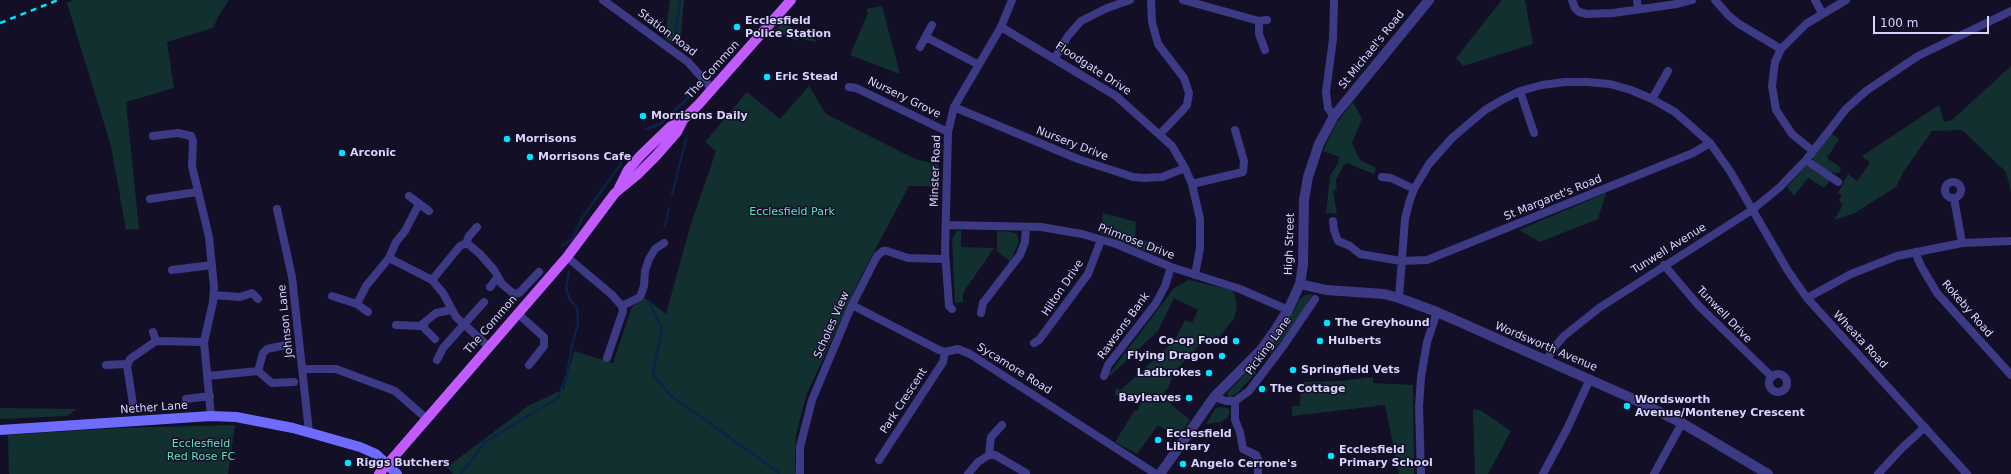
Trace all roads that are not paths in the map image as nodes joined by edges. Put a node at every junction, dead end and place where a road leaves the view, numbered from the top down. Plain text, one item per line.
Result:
1 (603, 0) edge
2 (1012, 0) edge
3 (1130, 0) edge
4 (1151, 0) edge
5 (1183, 0) edge
6 (1334, 0) edge
7 (1429, 0) edge
8 (1572, 0) edge
9 (1637, 0) edge
10 (1692, 0) edge
11 (1715, 0) edge
12 (1815, 0) edge
13 (1846, 0) edge
14 (790, 1) edge
15 (1638, 9) junction
16 (2011, 11) edge
17 (1822, 13) junction
18 (932, 26) dead end
19 (1001, 27) junction
20 (926, 37) junction
21 (920, 47) dead end
22 (1780, 49) junction
23 (1265, 50) dead end
24 (1055, 58) junction
25 (979, 65) junction
26 (1668, 71) dead end
27 (849, 87) dead end
28 (713, 90) junction
29 (1520, 91) junction
30 (1652, 99) junction
31 (954, 107) junction
32 (1334, 116) junction
33 (1235, 130) dead end
34 (948, 132) junction
35 (1534, 132) dead end
36 (1160, 134) junction
37 (153, 136) dead end
38 (1710, 143) junction
39 (1812, 151) junction
40 (1806, 160) junction
41 (1185, 168) junction
42 (1382, 177) dead end
43 (1838, 182) dead end
44 (1192, 184) junction
45 (1414, 189) junction
46 (197, 192) junction
47 (409, 196) dead end
48 (1954, 198) dead end
49 (150, 199) dead end
50 (419, 204) junction
51 (277, 210) dead end
52 (1752, 210) junction
53 (429, 211) dead end
54 (1333, 221) dead end
55 (946, 225) junction
56 (477, 227) dead end
57 (1026, 227) junction
58 (1101, 240) junction
59 (2011, 241) edge
60 (1962, 243) junction
61 (466, 244) junction
62 (664, 244) dead end
63 (1915, 252) junction
64 (567, 257) junction
65 (389, 258) junction
66 (945, 259) junction
67 (1401, 261) junction
68 (212, 265) junction
69 (1664, 265) junction
70 (1171, 267) junction
71 (172, 270) dead end
72 (539, 272) dead end
73 (1195, 275) junction
74 (497, 278) junction
75 (432, 280) junction
76 (1300, 284) junction
77 (490, 287) dead end
78 (214, 295) junction
79 (332, 296) dead end
80 (1399, 298) junction
81 (1807, 298) junction
82 (258, 299) dead end
83 (1315, 299) dead end
84 (484, 302) dead end
85 (357, 304) junction
86 (852, 304) junction
87 (622, 306) junction
88 (952, 309) dead end
89 (451, 310) junction
90 (1288, 310) junction
91 (368, 312) dead end
92 (1437, 312) junction
93 (981, 313) dead end
94 (517, 314) junction
95 (424, 324) junction
96 (464, 324) junction
97 (396, 325) dead end
98 (153, 332) dead end
99 (435, 339) dead end
100 (156, 341) junction
101 (204, 342) junction
102 (1034, 343) dead end
103 (286, 345) dead end
104 (488, 346) junction
105 (945, 352) junction
106 (607, 358) dead end
107 (437, 360) dead end
108 (1547, 360) junction
109 (127, 364) junction
110 (106, 365) dead end
111 (529, 365) dead end
112 (302, 369) junction
113 (258, 371) junction
114 (2011, 375) edge
115 (208, 376) junction
116 (1104, 376) dead end
117 (1772, 377) dead end
118 (1590, 379) junction
119 (294, 382) dead end
120 (210, 396) junction
121 (1214, 397) junction
122 (186, 399) dead end
123 (1235, 401) junction
124 (133, 404) dead end
125 (212, 416) junction
126 (427, 419) junction
127 (1682, 423) junction
128 (1002, 425) dead end
129 (1925, 427) junction
130 (0, 430) edge
131 (308, 432) junction
132 (989, 455) junction
133 (878, 460) dead end
134 (388, 464) junction
135 (1026, 473) edge
136 (379, 474) edge
137 (397, 474) edge
138 (800, 474) edge
139 (968, 474) edge
140 (1156, 474) edge
141 (1160, 474) edge
142 (1258, 474) edge
143 (1421, 474) edge
144 (1543, 474) edge
145 (1654, 474) edge
146 (1768, 474) edge
147 (1878, 474) edge
148 (1967, 474) edge

1 - 28 street, Station Road
2 - 19 street, Minster Road
3 - 24 street
4 - 36 street
5 - 23 street
6 - 32 street
7 - 32 street, St Michael's Road
8 - 15 street
9 - 15 street
10 - 15 street
11 - 22 street
12 - 17 street
13 - 17 street
14 - 28 main road, The Common
16 - 39 street, Tunwell Avenue
17 - 22 street
18 - 20 street
19 - 24 street, Floodgate Drive
19 - 25 street, Minster Road
20 - 21 street
20 - 25 street
22 - 39 street
24 - 36 street, Floodgate Drive
25 - 31 street, Minster Road
26 - 30 street
27 - 34 street, Nursery Grove
28 - 64 main road, The Common
29 - 30 street, Wheata Road
29 - 35 street
29 - 45 street, Wheata Road
30 - 38 street, Wheata Road
31 - 34 street, Minster Road
31 - 41 street, Nursery Drive
32 - 76 street, High Street
33 - 44 street
34 - 55 street, Minster Road
36 - 41 street, Floodgate Drive
37 - 46 street
38 - 52 street, Wheata Road
38 - 67 street, St Margaret's Road
39 - 40 street, Tunwell Avenue
40 - 43 street
40 - 52 street, Tunwell Avenue
41 - 44 street, Floodgate Drive
42 - 45 street
44 - 73 street, Floodgate Drive
45 - 67 street, Wheata Road
46 - 49 street
46 - 68 street
47 - 50 street
48 - 60 street
50 - 53 street
50 - 65 street
51 - 112 street, Johnson Lane
52 - 69 street, Tunwell Avenue
52 - 81 street, Wheata Road
54 - 67 street, St Margaret's Road
55 - 57 street, Primrose Drive
55 - 66 street, Minster Road
56 - 61 street
57 - 58 street, Primrose Drive
57 - 93 street
58 - 70 street, Primrose Drive
58 - 102 street, Hilton Drive
59 - 60 street
60 - 63 street
61 - 74 street
61 - 75 street
62 - 87 street
63 - 81 street
63 - 114 street, Rokeby Road
64 - 87 street
64 - 94 main road, The Common
65 - 75 street
65 - 85 street
66 - 86 street, Scholes View
66 - 88 street, Minster Road
67 - 80 street, Wheata Road
68 - 71 street
68 - 78 street
69 - 108 street, Tunwell Avenue
69 - 117 street, Tunwell Drive
70 - 73 street, Primrose Drive
70 - 116 street, Rawsons Bank
72 - 74 street
73 - 90 street, Primrose Drive
74 - 77 street
75 - 89 street
76 - 80 street, Wordsworth Avenue
76 - 90 street, High Street
78 - 82 street
78 - 101 street
79 - 85 street
80 - 92 street, Wordsworth Avenue
81 - 129 street, Wheata Road
83 - 123 street, Picking Lane
84 - 96 street
85 - 91 street
86 - 105 street, Sycamore Road
86 - 138 street, Scholes View
87 - 106 street
89 - 95 street
89 - 96 street
90 - 121 street, High Street
92 - 108 street, Wordsworth Avenue
92 - 143 street
94 - 104 main road, The Common
94 - 111 street
95 - 97 street
95 - 99 street
96 - 104 street
96 - 107 street
98 - 100 street
100 - 101 street
100 - 109 street
101 - 115 street
103 - 113 street
104 - 126 main road, The Common
105 - 133 street, Park Crescent
105 - 140 street, Sycamore Road
108 - 118 street, Wordsworth Avenue
109 - 110 street
109 - 124 street
112 - 126 street
112 - 131 street, Johnson Lane
113 - 115 street
113 - 119 street
115 - 120 street
118 - 127 street, Wordsworth Avenue
118 - 144 street
120 - 122 street
120 - 125 street
121 - 123 street
121 - 141 street, High Street
123 - 142 street
125 - 130 main road, Nether Lane
125 - 131 main road, Nether Lane
126 - 134 main road, The Common
127 - 145 street
127 - 146 street, Wordsworth Avenue
128 - 132 street
129 - 147 street
129 - 148 street, Wheata Road
131 - 134 main road, Nether Lane
132 - 135 street
132 - 139 street
134 - 136 main road, The Common
134 - 137 main road, Nether Lane

